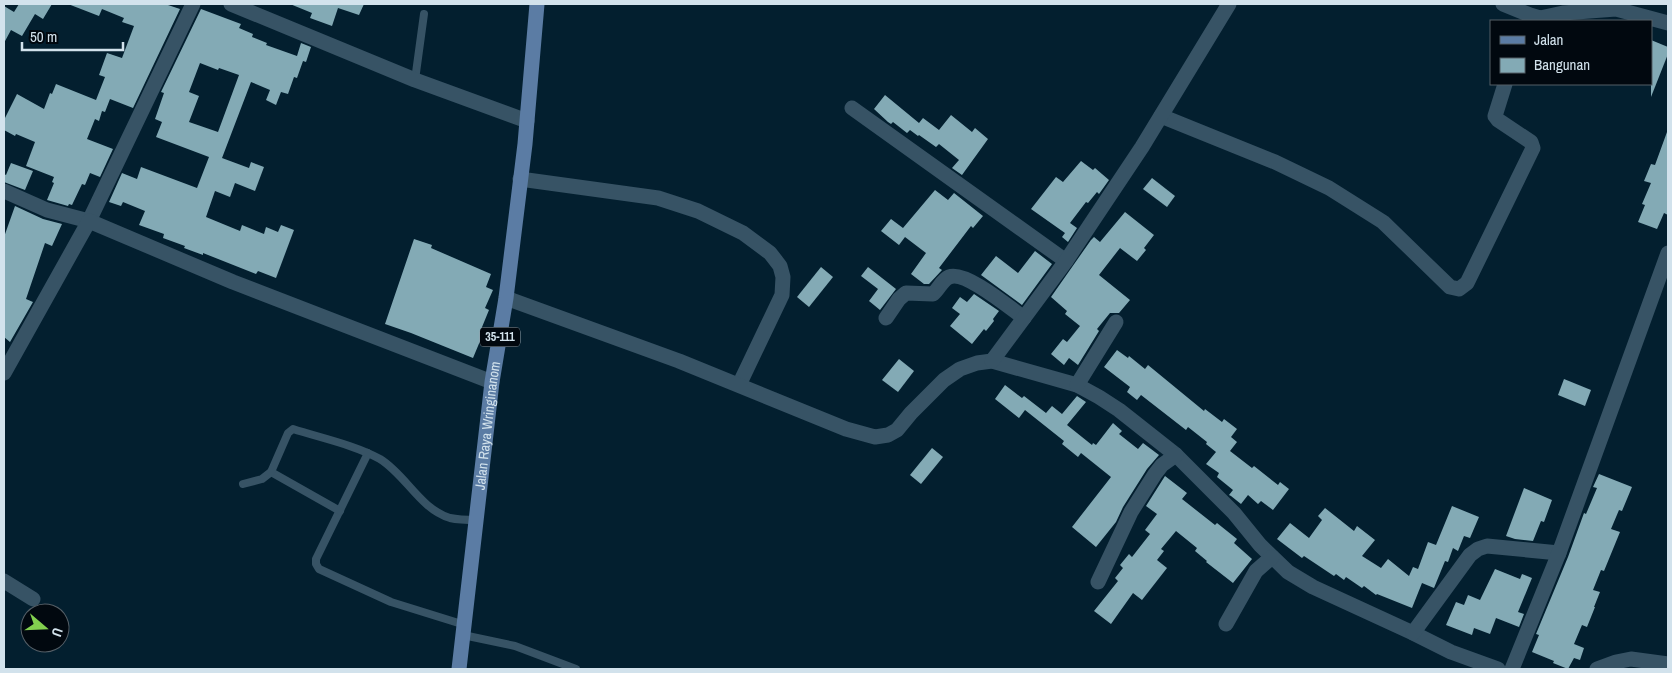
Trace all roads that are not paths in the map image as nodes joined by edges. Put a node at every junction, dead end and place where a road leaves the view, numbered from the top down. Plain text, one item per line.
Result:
1 (193, 4) edge
2 (231, 4) edge
3 (537, 4) edge
4 (1229, 4) edge
5 (1503, 4) edge
6 (424, 14) dead end
7 (1529, 18) edge
8 (1668, 23) edge
9 (415, 80) junction
10 (1505, 85) edge
11 (852, 108) dead end
12 (1161, 116) junction
13 (527, 121) junction
14 (520, 179) junction
15 (4, 191) edge
16 (89, 221) junction
17 (1668, 253) edge
18 (1066, 261) junction
19 (506, 298) junction
20 (886, 318) dead end
21 (1024, 318) junction
22 (1116, 322) dead end
23 (992, 361) junction
24 (4, 373) edge
25 (492, 382) junction
26 (739, 385) junction
27 (1077, 385) junction
28 (368, 453) junction
29 (1176, 455) junction
30 (271, 472) junction
31 (243, 484) dead end
32 (340, 511) junction
33 (477, 520) junction
34 (1559, 553) junction
35 (1272, 556) junction
36 (4, 581) edge
37 (1098, 582) dead end
38 (33, 599) dead end
39 (1226, 624) dead end
40 (464, 630) junction
41 (1413, 633) junction
42 (1668, 664) edge
43 (459, 669) edge
44 (576, 669) edge
45 (1498, 669) edge
46 (1512, 669) edge
47 (1596, 669) edge

1 - 16 street
2 - 9 street
3 - 13 main road, Jalan Raya Wringinanom / 35-111
4 - 12 street
5 - 7 street
6 - 9 lane
7 - 8 street
9 - 13 street
10 - 12 street
11 - 18 street
12 - 18 street
13 - 14 main road, Jalan Raya Wringinanom / 35-111
14 - 19 main road, Jalan Raya Wringinanom / 35-111
14 - 26 street
15 - 16 street
16 - 24 street
16 - 25 street
17 - 34 street
18 - 21 street
19 - 25 main road, Jalan Raya Wringinanom / 35-111
19 - 26 street
20 - 21 street
21 - 23 street
22 - 27 street
23 - 26 street
23 - 27 street
25 - 33 main road, Jalan Raya Wringinanom / 35-111
27 - 29 street
28 - 30 lane
28 - 32 lane
28 - 33 lane
29 - 35 street
29 - 37 street
30 - 31 lane
30 - 32 lane
32 - 40 lane
33 - 40 main road, Jalan Raya Wringinanom / 35-111
34 - 41 street
34 - 46 street
35 - 39 street
35 - 41 street
36 - 38 street
40 - 43 main road, Jalan Raya Wringinanom / 35-111
40 - 44 lane
41 - 45 street
42 - 47 street

